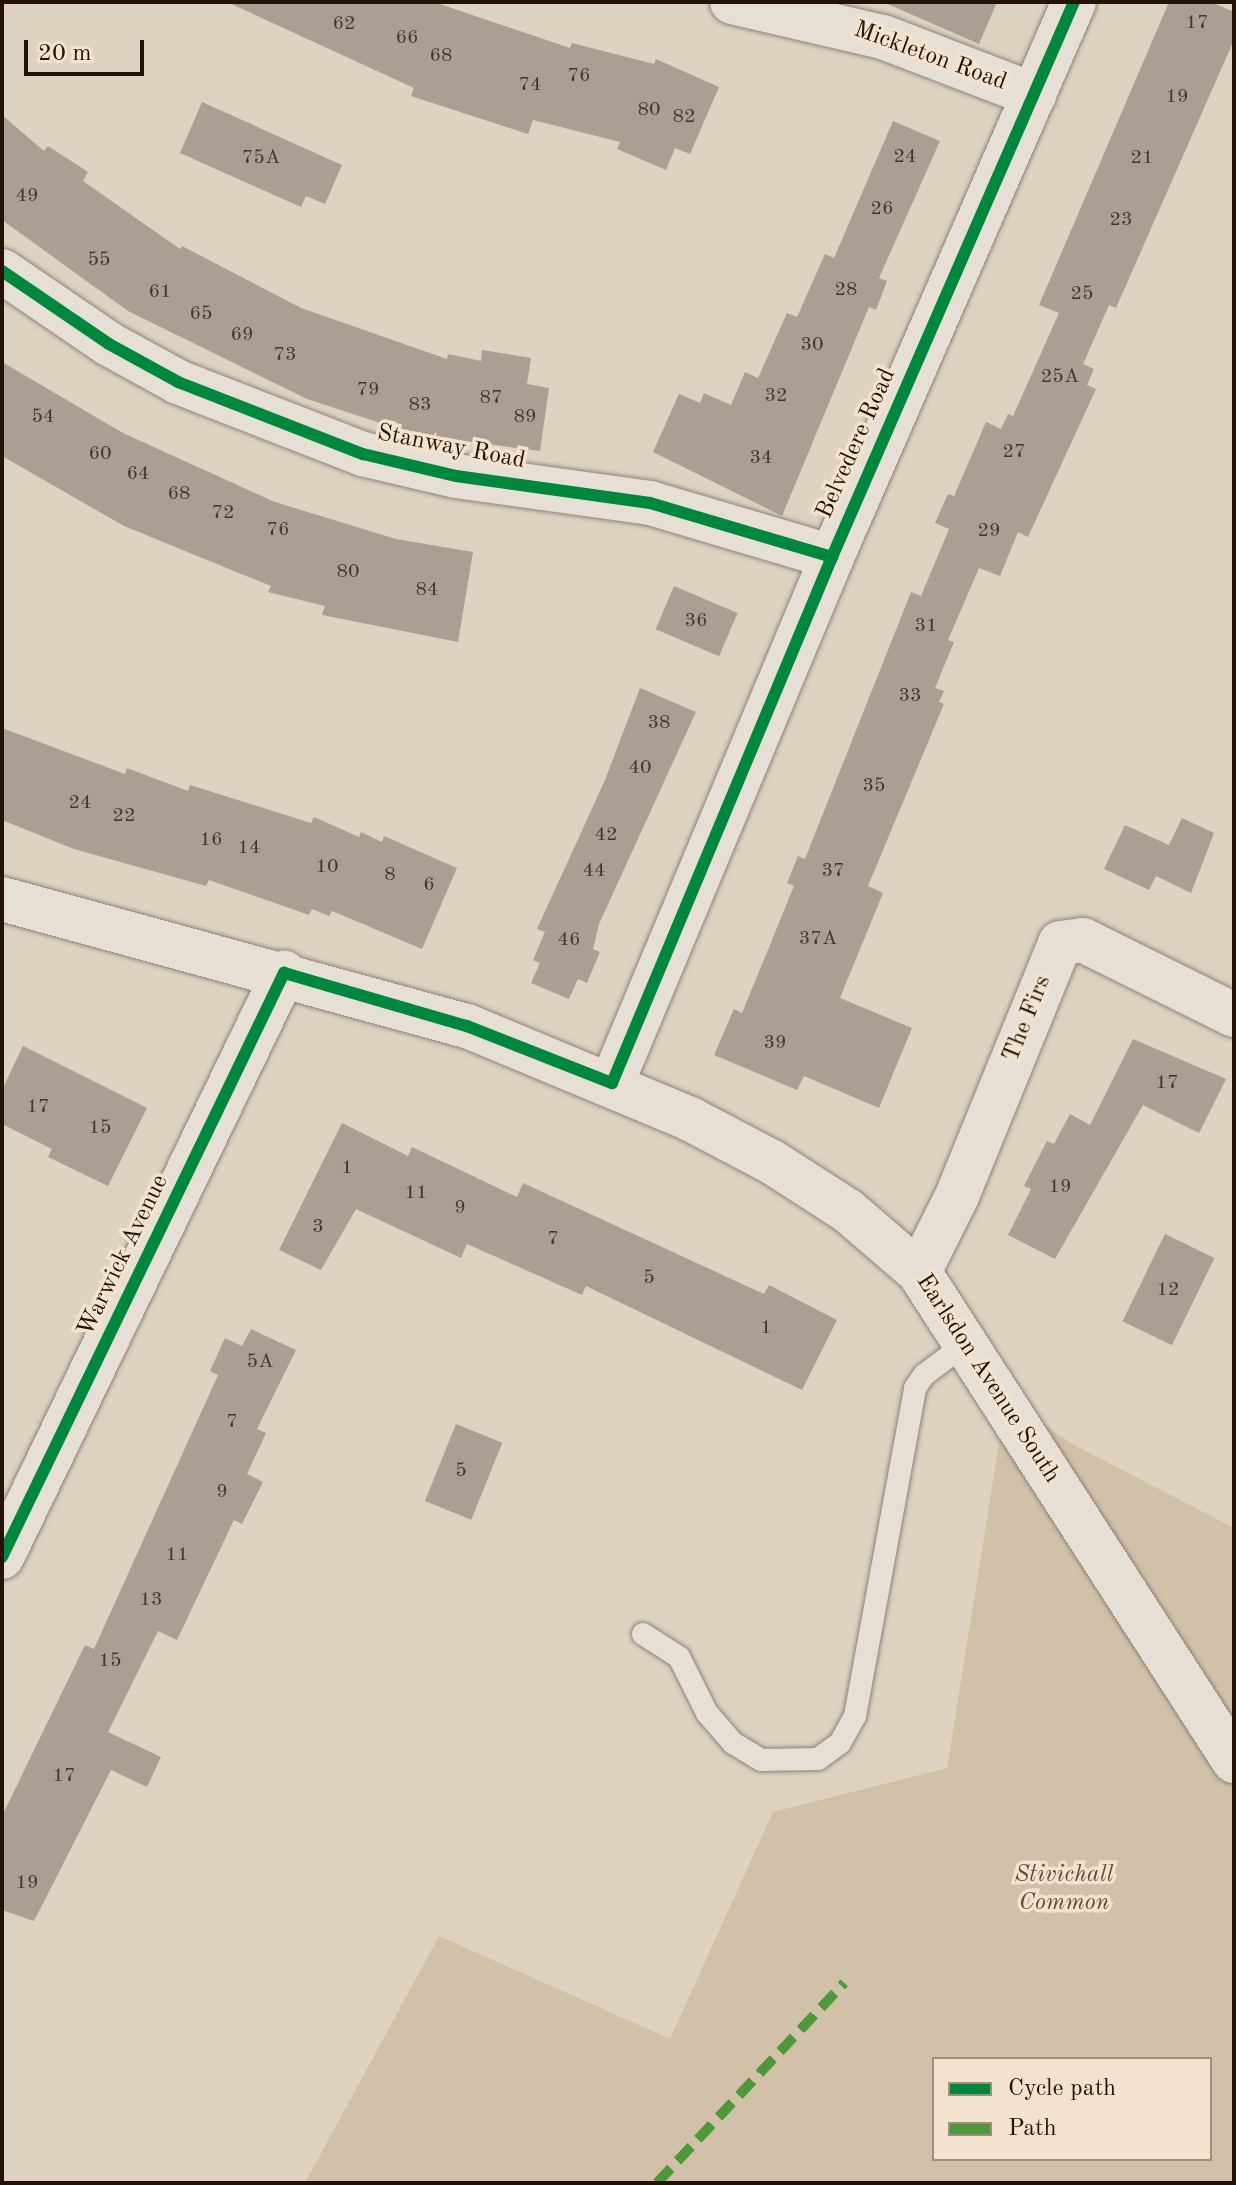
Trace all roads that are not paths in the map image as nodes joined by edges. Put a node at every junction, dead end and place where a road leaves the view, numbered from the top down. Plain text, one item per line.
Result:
1 (732, 2) edge
2 (1074, 2) edge
3 (1034, 95) junction
4 (2, 271) edge
5 (832, 557) junction
6 (2, 899) edge
7 (284, 973) junction
8 (1234, 1015) edge
9 (612, 1083) junction
10 (919, 1272) junction
11 (968, 1342) junction
12 (2, 1557) edge
13 (643, 1634) dead end
14 (1234, 1761) edge

1 - 3 street, Mickleton Road
2 - 3 street, Belvedere Road
3 - 5 street, Belvedere Road
4 - 5 street, Stanway Road
5 - 9 street, Belvedere Road
6 - 7 street, Earlsdon Avenue South
7 - 9 street, Earlsdon Avenue South
7 - 12 street, Warwick Avenue
8 - 10 street, The Firs
9 - 10 street, Earlsdon Avenue South
10 - 11 street, Earlsdon Avenue South
11 - 13 lane
11 - 14 street, Earlsdon Avenue South

